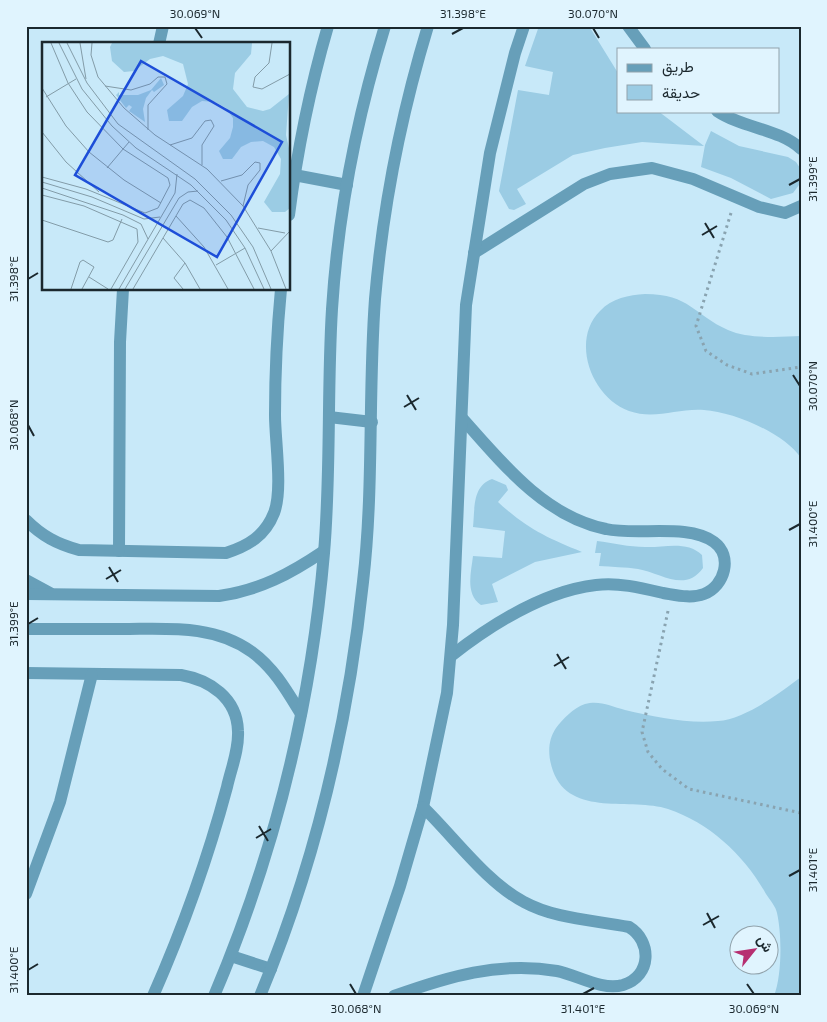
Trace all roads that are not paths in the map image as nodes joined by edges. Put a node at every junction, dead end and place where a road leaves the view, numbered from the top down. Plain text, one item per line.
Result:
1 (163, 26) edge
2 (328, 26) edge
3 (385, 26) edge
4 (428, 26) edge
5 (524, 26) edge
6 (628, 26) edge
7 (159, 42) edge
8 (644, 48) edge
9 (718, 112) edge
10 (801, 149) edge
11 (292, 174) edge
12 (347, 185) junction
13 (290, 201) edge
14 (801, 206) edge
15 (474, 253) junction
16 (123, 290) edge
17 (281, 290) edge
18 (329, 417) junction
19 (462, 418) junction
20 (372, 422) junction
21 (26, 520) edge
22 (119, 551) junction
23 (324, 551) junction
24 (26, 580) edge
25 (26, 594) edge
26 (52, 595) junction
27 (26, 629) edge
28 (451, 656) junction
29 (26, 673) edge
30 (92, 674) junction
31 (301, 714) junction
32 (424, 807) junction
33 (26, 894) edge
34 (231, 956) junction
35 (271, 969) junction
36 (153, 996) edge
37 (214, 996) edge
38 (260, 996) edge
39 (363, 996) edge
40 (394, 996) edge

1 - 7 street
2 - 11 street
3 - 12 street
4 - 20 street
5 - 15 street
6 - 8 street
9 - 10 street
11 - 12 street
11 - 13 street
12 - 18 street
14 - 15 street
15 - 19 street
16 - 22 street
17 - 22 street
18 - 20 street
18 - 23 street
19 - 28 street
19 - 28 street
20 - 35 street
21 - 22 street
23 - 26 street
23 - 31 street
24 - 26 street
25 - 26 street
27 - 31 street
28 - 32 street
29 - 30 street
30 - 33 street
30 - 36 street
31 - 34 street
32 - 39 street
32 - 40 street
34 - 35 street
34 - 37 street
35 - 38 street

